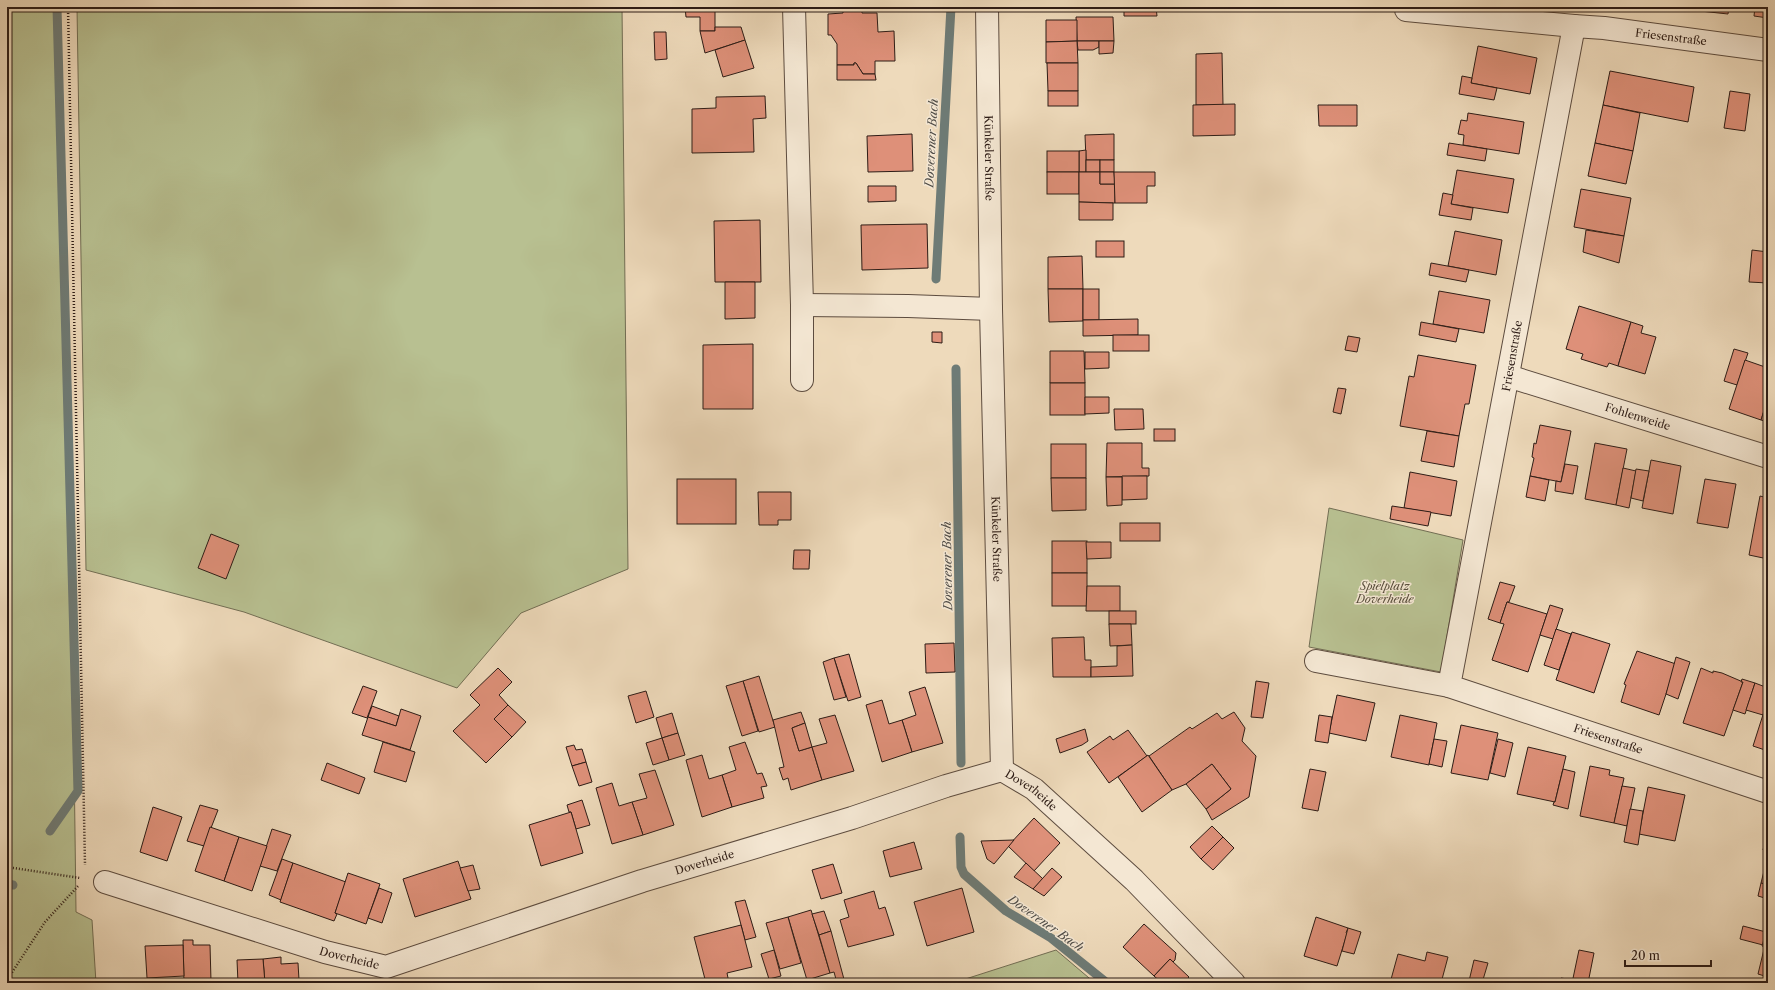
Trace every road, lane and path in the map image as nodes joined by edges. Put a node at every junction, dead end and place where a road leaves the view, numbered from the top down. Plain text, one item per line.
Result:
1 (68, 7) edge
2 (794, 7) edge
3 (987, 7) edge
4 (1406, 7) edge
5 (1574, 26) junction
6 (1768, 50) edge
7 (802, 306) junction
8 (991, 309) junction
9 (1508, 376) junction
10 (802, 380) dead end
11 (1768, 457) edge
12 (1316, 661) dead end
13 (1449, 686) junction
14 (1002, 770) junction
15 (1768, 792) edge
16 (7, 867) edge
17 (95, 880) junction
18 (386, 975) edge
19 (7, 980) edge
20 (1234, 983) edge

1 - 17 path
2 - 7 street
3 - 8 street, Künkeler Straße
4 - 5 street, Friesenstraße
5 - 6 street, Friesenstraße
5 - 9 street, Friesenstraße
7 - 8 street
7 - 10 street
8 - 14 street, Künkeler Straße
9 - 11 street, Fohlenweide
9 - 13 street, Friesenstraße
12 - 13 street, Friesenstraße
13 - 15 street, Friesenstraße
14 - 18 street, Doverheide
14 - 20 street, Doverheide
16 - 17 path
17 - 18 street, Doverheide
17 - 19 path

